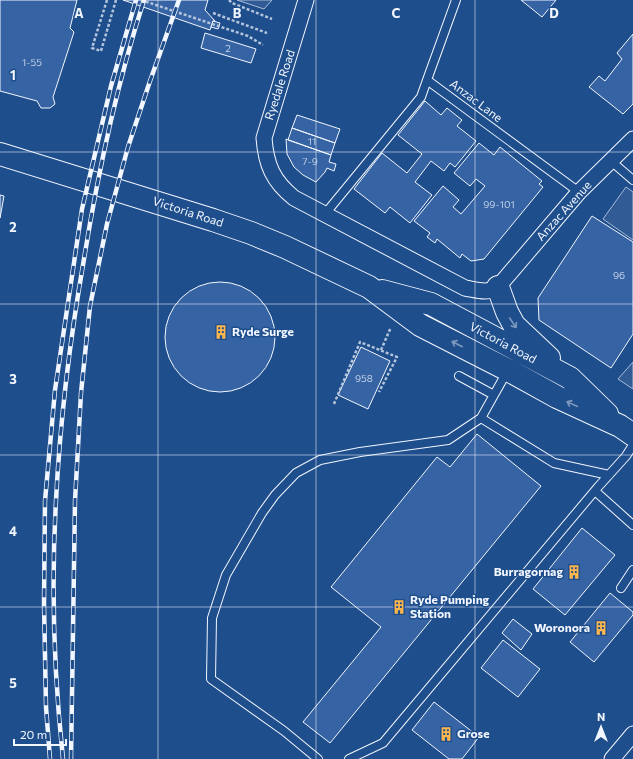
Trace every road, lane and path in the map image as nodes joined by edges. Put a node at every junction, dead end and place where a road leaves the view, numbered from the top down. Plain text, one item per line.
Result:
1 (107, 0) edge
2 (116, 0) edge
3 (141, 0) edge
4 (228, 0) edge
5 (306, 0) edge
6 (456, 0) edge
7 (213, 14) dead end
8 (272, 19) dead end
9 (267, 34) dead end
10 (263, 45) dead end
11 (427, 80) junction
12 (633, 139) edge
13 (0, 154) edge
14 (610, 161) junction
15 (633, 180) edge
16 (579, 192) junction
17 (325, 214) junction
18 (498, 287) junction
19 (389, 331) dead end
20 (381, 350) junction
21 (514, 361) junction
22 (459, 376) dead end
23 (570, 378) junction
24 (379, 392) dead end
25 (494, 396) junction
26 (334, 404) dead end
27 (481, 418) junction
28 (627, 430) edge
29 (633, 445) edge
30 (609, 475) junction
31 (595, 492) junction
32 (633, 525) edge
33 (633, 570) edge
34 (621, 588) dead end
35 (633, 734) edge
36 (318, 759) edge
37 (349, 759) edge
38 (612, 759) edge

1 - 2 path
3 - 10 path
4 - 8 path
5 - 17 street, Ryedale Road
6 - 11 lane
7 - 9 path
11 - 16 lane, Anzac Lane
11 - 17 lane
12 - 14 street, Anzac Avenue
13 - 21 highway, Victoria Road
14 - 15 lane
14 - 16 street, Anzac Avenue
16 - 18 street, Anzac Avenue
17 - 18 street
18 -> 23 highway
19 - 20 path
20 - 24 path
20 - 26 path
21 - 23 highway, Victoria Road
21 - 25 lane
28 -> 21 highway, Victoria Road
22 - 25 lane
23 - 28 highway, Victoria Road
25 - 27 lane
27 - 30 lane
27 - 36 lane
29 - 30 lane
30 - 31 lane
31 - 32 lane
31 - 37 lane
33 - 34 lane
35 - 38 street

